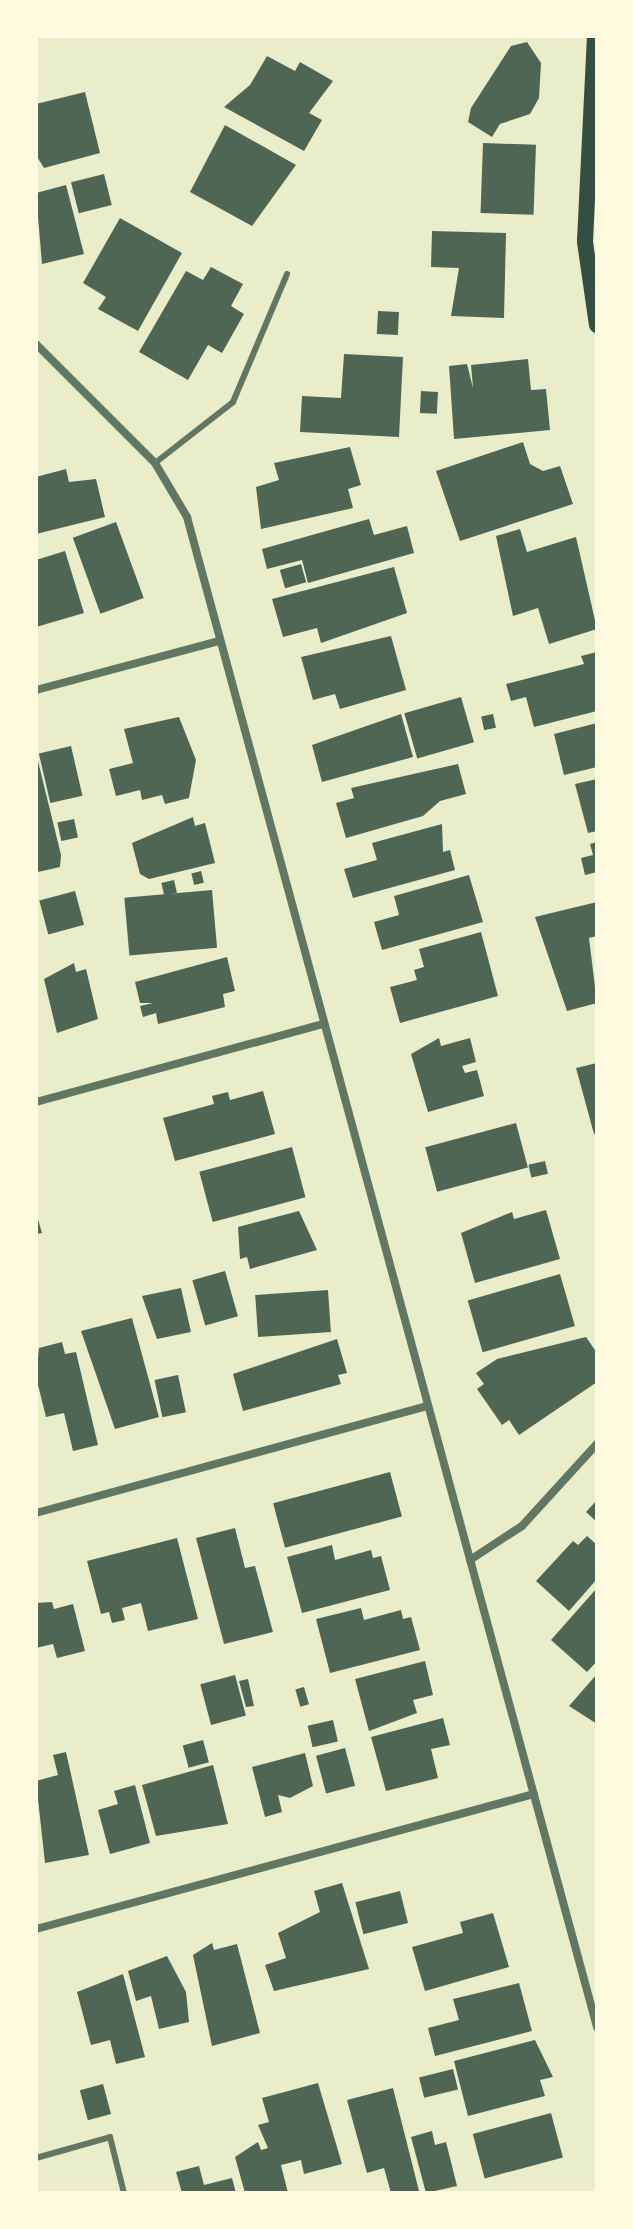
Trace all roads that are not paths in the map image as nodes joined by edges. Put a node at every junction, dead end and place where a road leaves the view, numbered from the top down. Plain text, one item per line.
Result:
1 (595, 36) edge
2 (287, 274) dead end
3 (597, 325) edge
4 (36, 344) edge
5 (155, 463) junction
6 (219, 641) junction
7 (36, 690) edge
8 (323, 1024) junction
9 (36, 1102) edge
10 (428, 1406) junction
11 (597, 1444) edge
12 (36, 1513) edge
13 (470, 1560) junction
14 (534, 1794) junction
15 (36, 1929) edge
16 (595, 2013) edge
17 (597, 2027) edge
18 (36, 2158) edge
19 (124, 2193) edge

1 - 3 main road
2 - 5 lane
4 - 5 street
5 - 6 street
6 - 7 street
6 - 8 street
8 - 9 street
8 - 10 street
10 - 12 street
10 - 13 street
11 - 13 street
13 - 14 street
14 - 15 street
14 - 16 street
16 - 17 street
18 - 19 lane

